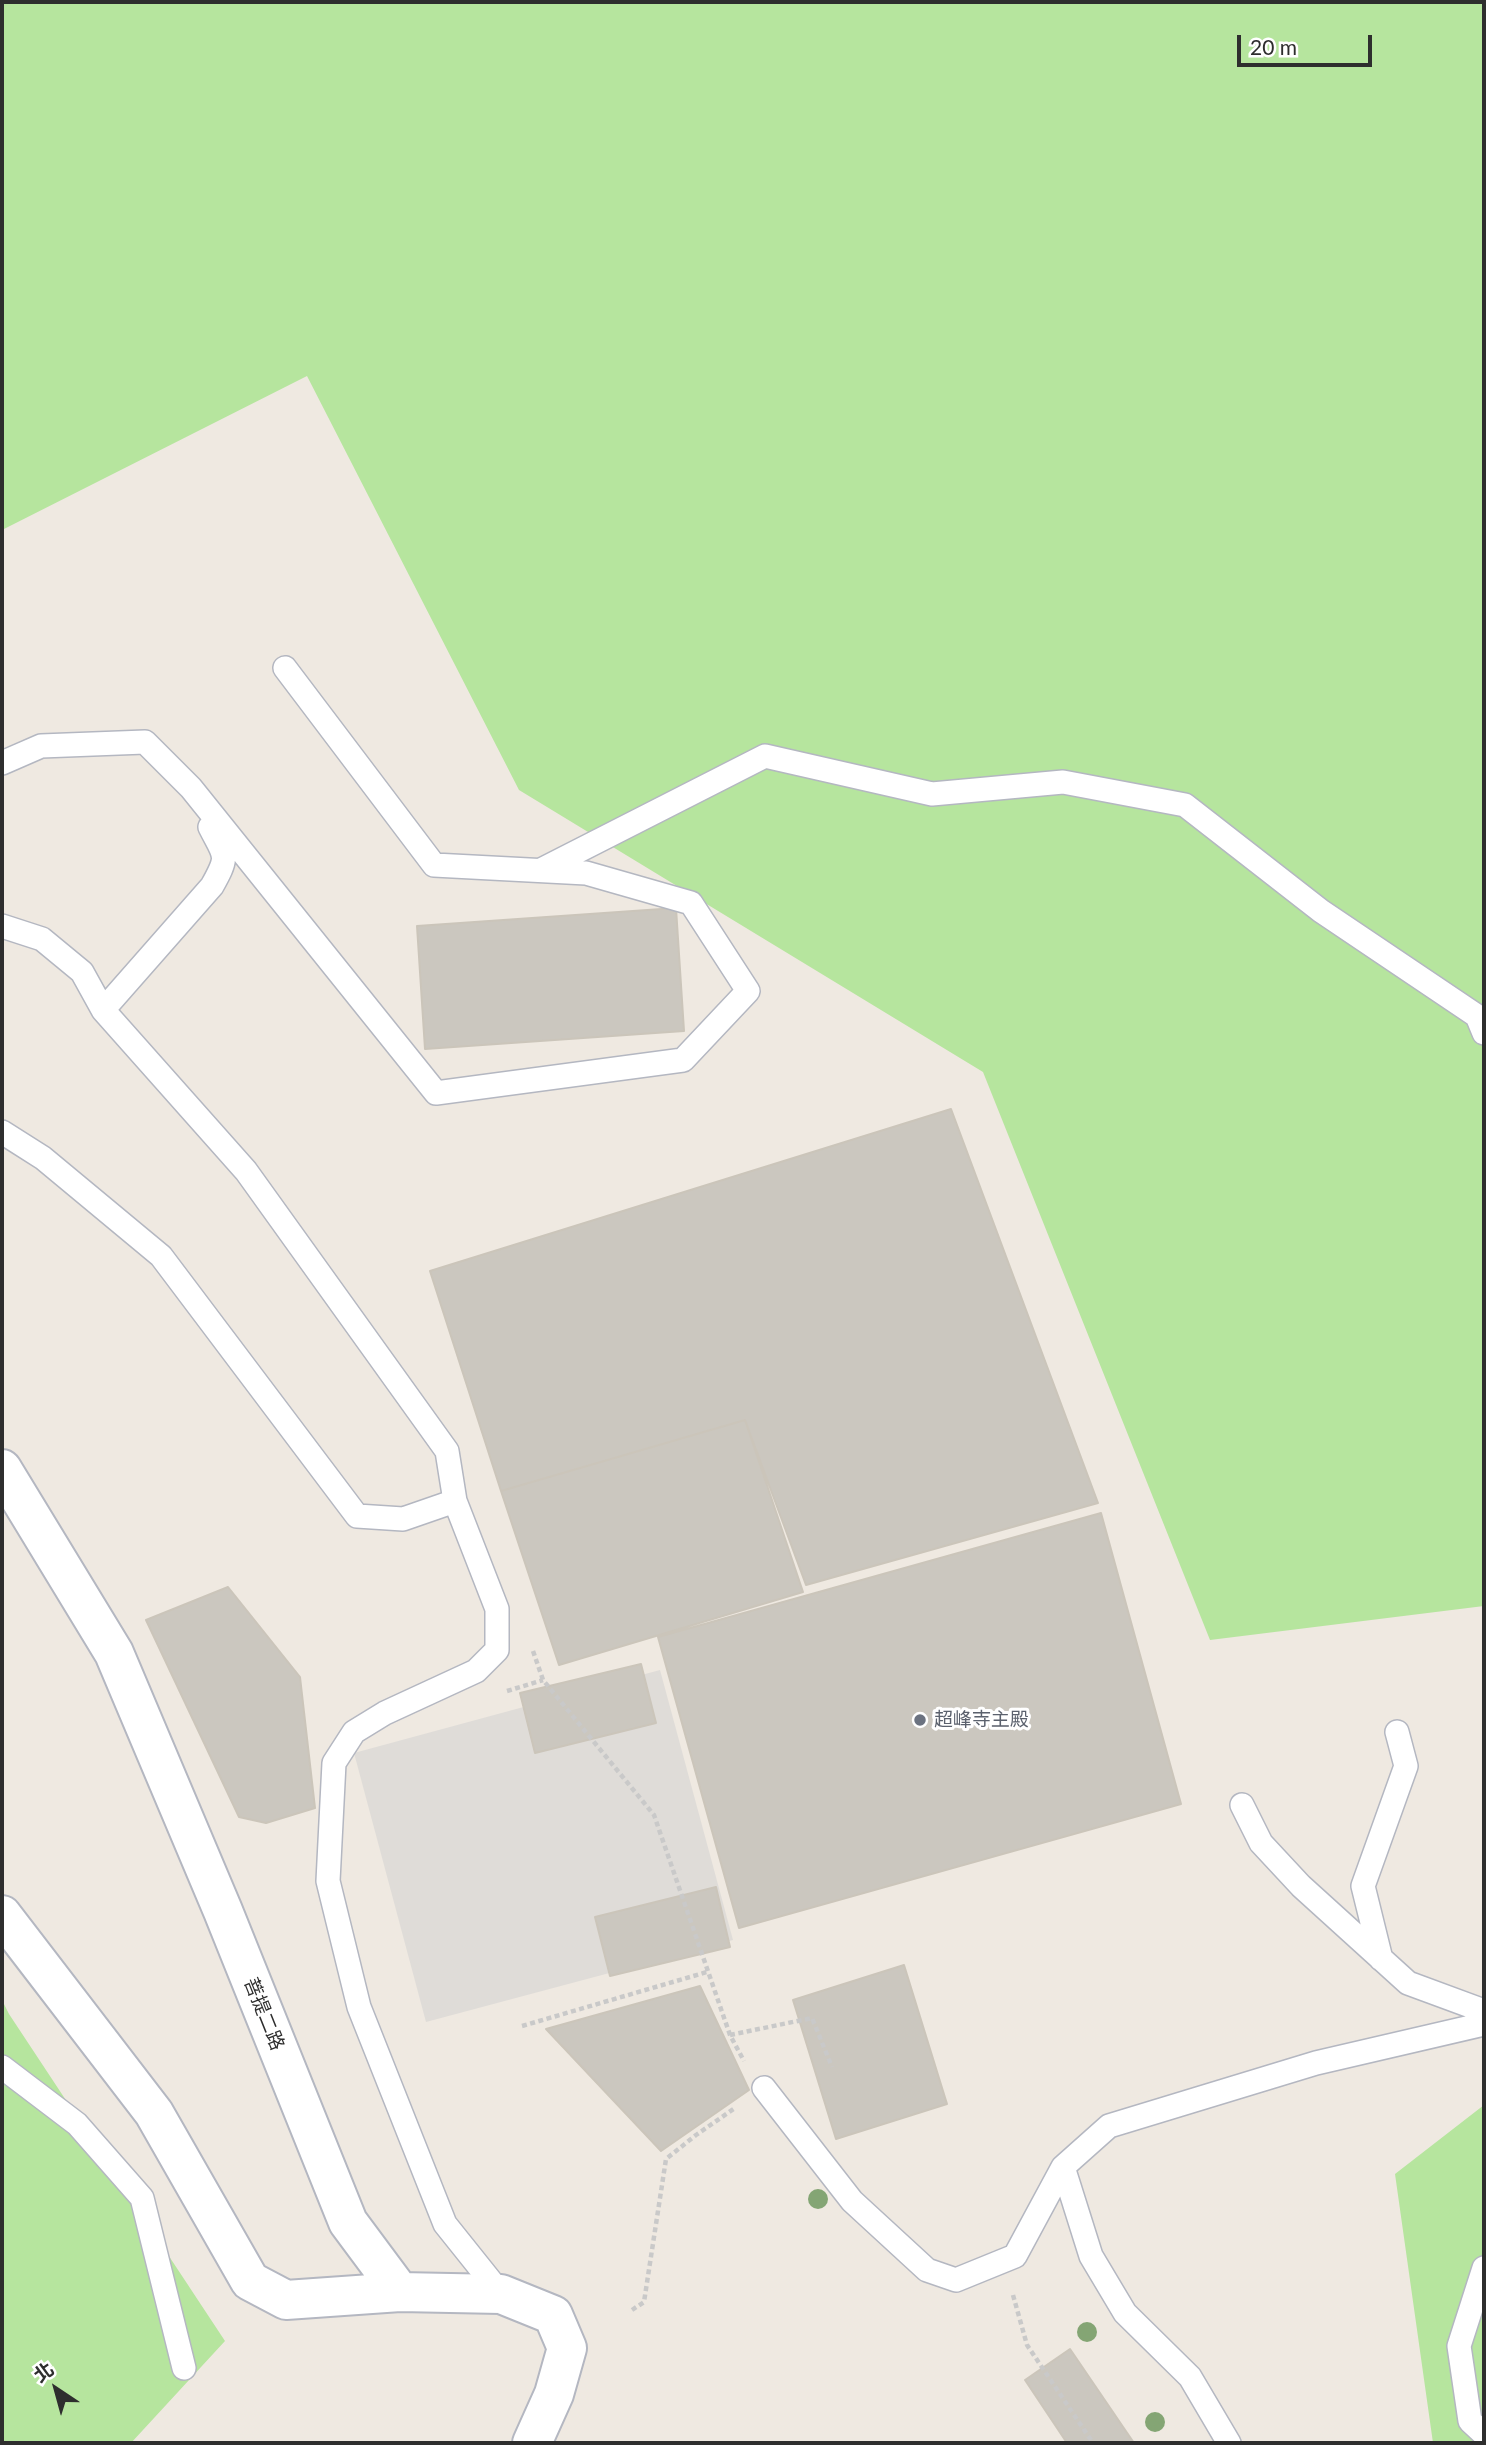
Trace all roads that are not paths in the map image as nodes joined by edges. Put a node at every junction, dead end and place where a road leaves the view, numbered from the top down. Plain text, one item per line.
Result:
1 (285, 668) dead end
2 (2, 762) edge
3 (191, 788) junction
4 (540, 870) junction
5 (2, 926) edge
6 (103, 1010) junction
7 (1484, 1033) edge
8 (2, 1132) edge
9 (2, 1469) edge
10 (455, 1501) junction
11 (1397, 1732) dead end
12 (1242, 1805) dead end
13 (2, 1914) edge
14 (1381, 1959) junction
15 (1484, 2011) edge
16 (1484, 2024) edge
17 (2, 2067) edge
18 (764, 2088) road end
19 (1063, 2167) junction
20 (1484, 2268) edge
21 (400, 2291) junction
22 (501, 2294) junction
23 (184, 2368) dead end
24 (1484, 2434) edge
25 (532, 2443) edge
26 (1229, 2443) edge

1 - 4 lane
2 - 3 lane
3 - 4 lane
3 - 6 lane
4 - 7 lane
5 - 6 lane
6 - 10 lane
8 - 10 lane
9 - 21 street, 菩提二路
10 - 22 lane
11 - 14 lane
12 - 14 lane
13 - 21 street
14 - 15 lane
16 - 19 lane
17 - 23 lane
18 - 19 lane
19 - 26 lane
20 - 24 lane
21 - 22 street
22 - 25 street

